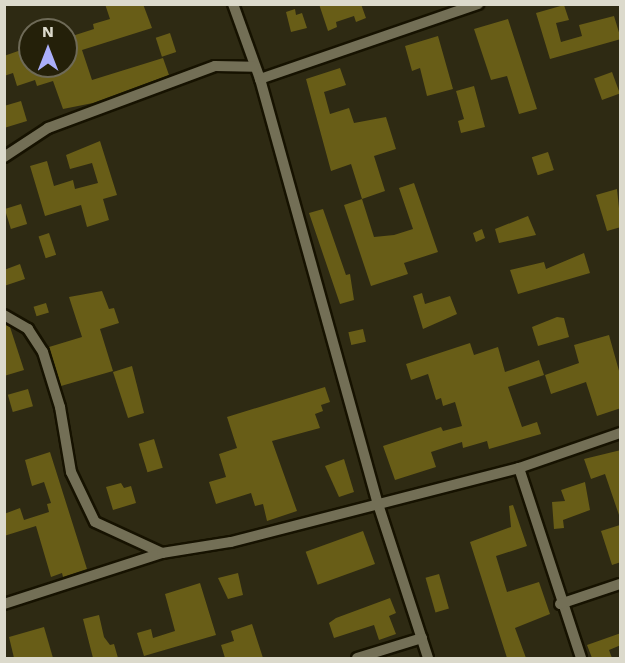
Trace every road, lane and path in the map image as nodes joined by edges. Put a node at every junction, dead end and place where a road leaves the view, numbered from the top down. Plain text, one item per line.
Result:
1 (233, 4) edge
2 (478, 4) edge
3 (254, 68) junction
4 (260, 79) junction
5 (4, 157) edge
6 (4, 315) edge
7 (621, 433) edge
8 (519, 468) junction
9 (378, 504) junction
10 (162, 553) junction
11 (621, 584) edge
12 (4, 604) edge
13 (560, 604) junction
14 (422, 638) junction
15 (357, 658) edge
16 (428, 658) edge
17 (580, 658) edge

1 - 3 street
2 - 4 street
3 - 4 street
3 - 5 street
4 - 9 street
6 - 10 street
7 - 8 street
8 - 9 street
8 - 13 street
9 - 10 street
9 - 14 street
10 - 12 street
11 - 13 street
13 - 17 street
14 - 15 street
14 - 16 street

